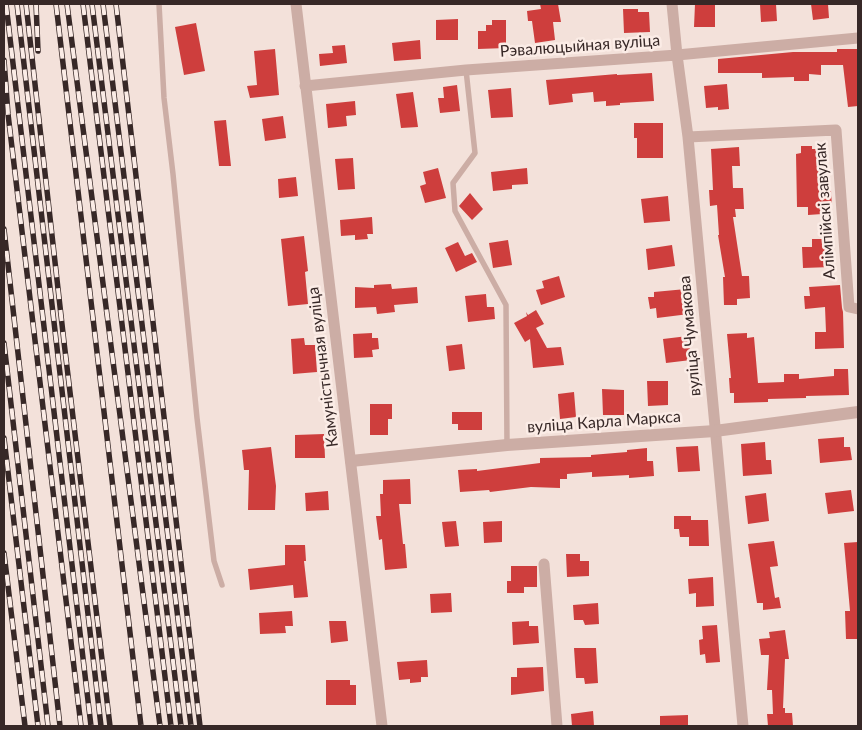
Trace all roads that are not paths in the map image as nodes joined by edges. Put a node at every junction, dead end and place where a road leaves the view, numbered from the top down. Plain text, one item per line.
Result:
1 (159, 4) edge
2 (296, 4) edge
3 (672, 4) edge
4 (858, 38) edge
5 (677, 55) junction
6 (466, 70) junction
7 (305, 86) junction
8 (688, 137) junction
9 (858, 309) edge
10 (858, 412) edge
11 (715, 431) junction
12 (507, 445) junction
13 (351, 461) junction
14 (544, 564) dead end
15 (222, 585) dead end
16 (382, 726) edge
17 (557, 726) edge
18 (743, 726) edge

1 - 15 lane
2 - 7 street, Камуністычная вуліца
3 - 5 street, вуліца Чумакова
4 - 5 street, Рэвалюцыйная вуліца
5 - 6 street, Рэвалюцыйная вуліца
5 - 8 street, вуліца Чумакова
6 - 7 street, Рэвалюцыйная вуліца
6 - 12 lane
7 - 13 street, Камуністычная вуліца
8 - 9 street, Алімпійскі завулак
8 - 11 street, вуліца Чумакова
10 - 11 street, вуліца Карла Маркса
11 - 12 street, вуліца Карла Маркса
11 - 18 street, вуліца Чумакова
12 - 13 street, вуліца Карла Маркса
13 - 16 street, Камуністычная вуліца
14 - 17 street

